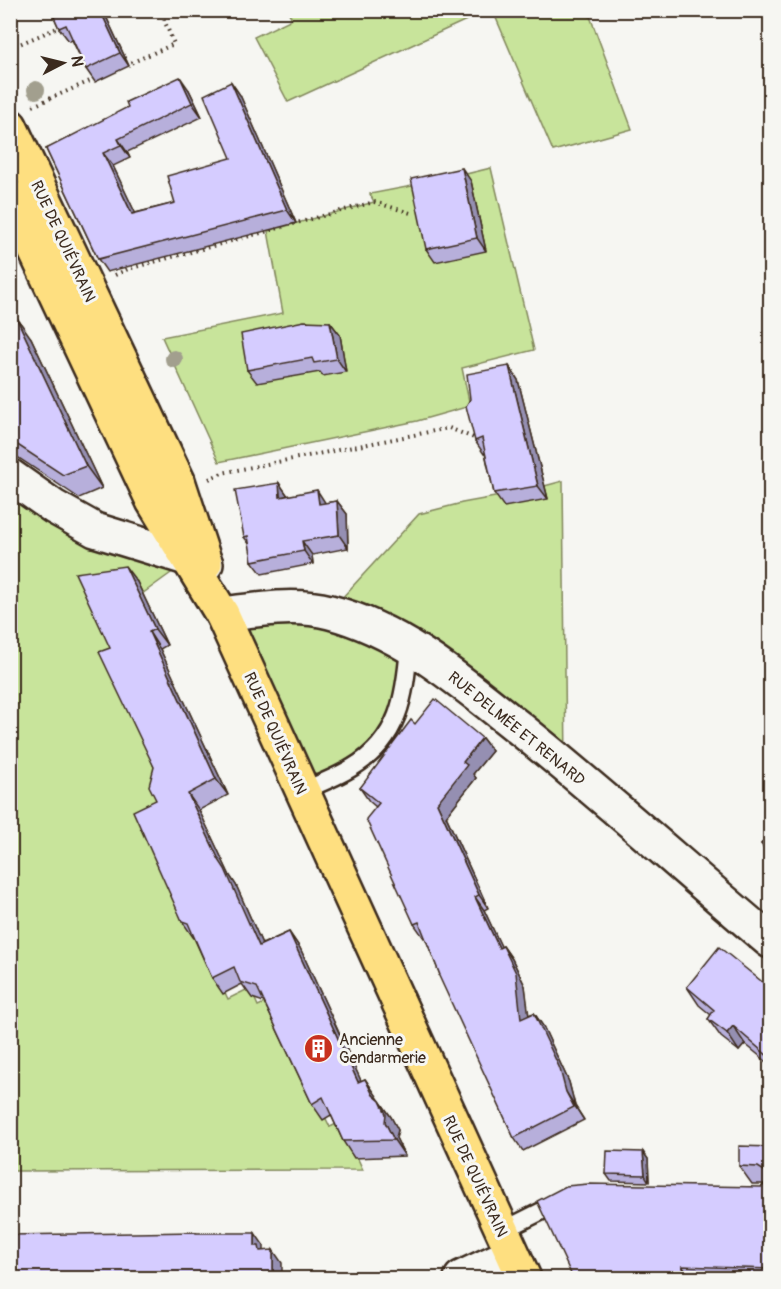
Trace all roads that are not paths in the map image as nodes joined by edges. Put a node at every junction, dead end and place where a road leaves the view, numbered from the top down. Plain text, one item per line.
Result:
1 (21, 116) edge
2 (10, 197) edge
3 (10, 476) edge
4 (198, 562) junction
5 (222, 614) junction
6 (409, 647) junction
7 (303, 791) junction
8 (771, 941) edge
9 (575, 1194) edge
10 (513, 1254) edge
11 (461, 1278) edge

1 - 4 main road, RUE DE QUIÉVRAIN
2 - 4 main road, RUE DE QUIÉVRAIN
3 - 4 street
4 - 5 main road, RUE DE QUIÉVRAIN
5 - 6 street, RUE DELMÉE ET RENARD
5 - 7 main road, RUE DE QUIÉVRAIN
6 - 7 lane
6 - 8 street, RUE DELMÉE ET RENARD
7 - 10 main road, RUE DE QUIÉVRAIN
9 - 10 lane
10 - 11 street

